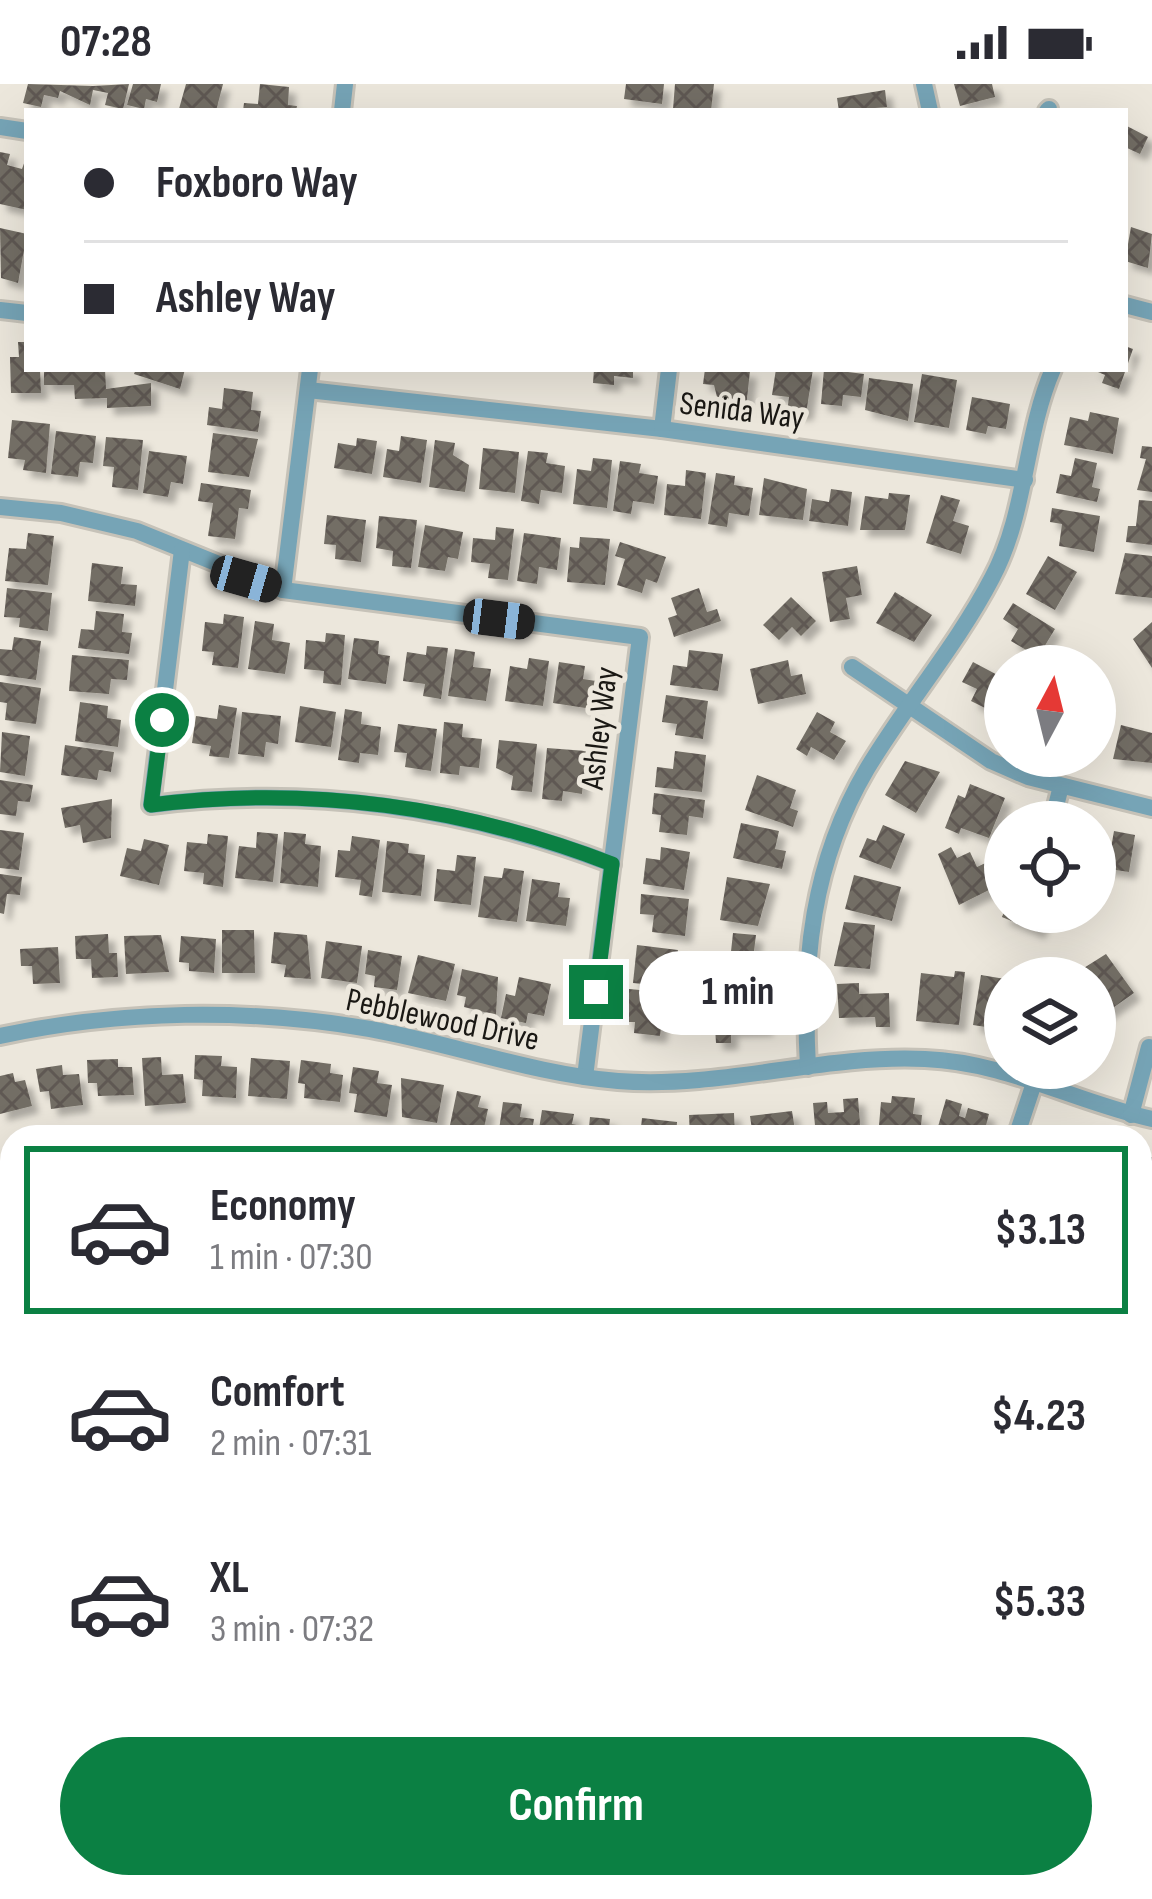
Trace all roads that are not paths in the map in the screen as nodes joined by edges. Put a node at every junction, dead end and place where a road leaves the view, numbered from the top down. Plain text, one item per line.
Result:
1 (310, 372) edge
2 (669, 372) edge
3 (1052, 372) edge
4 (308, 390) junction
5 (662, 429) junction
6 (1024, 480) junction
7 (0, 508) edge
8 (182, 550) junction
9 (283, 590) junction
10 (853, 667) dead end
11 (909, 705) junction
12 (1061, 786) junction
13 (1057, 801) edge
14 (1152, 808) edge
15 (612, 864) junction
16 (0, 1036) edge
17 (1150, 1047) edge
18 (808, 1067) junction
19 (984, 1070) edge
20 (585, 1077) junction
21 (1032, 1089) edge
22 (1060, 1089) edge
23 (1131, 1115) junction
24 (1152, 1119) edge
25 (1020, 1125) edge

1 - 4 street
2 - 5 street
3 - 6 street
4 - 5 street, Senida Way
4 - 9 street
5 - 6 street, Senida Way
6 - 11 street
7 - 8 street, Ashley Way
8 - 9 street, Ashley Way
8 - 15 street
9 - 15 street, Ashley Way
10 - 11 street
11 - 12 street
11 - 18 street
12 - 13 street
12 - 14 street
15 - 20 street, Ashley Way
16 - 20 street, Pebblewood Drive
17 - 23 street
18 - 19 street, Pebblewood Drive
18 - 20 street, Pebblewood Drive
21 - 25 street
22 - 23 street, Pebblewood Drive
23 - 24 street, Pebblewood Drive

